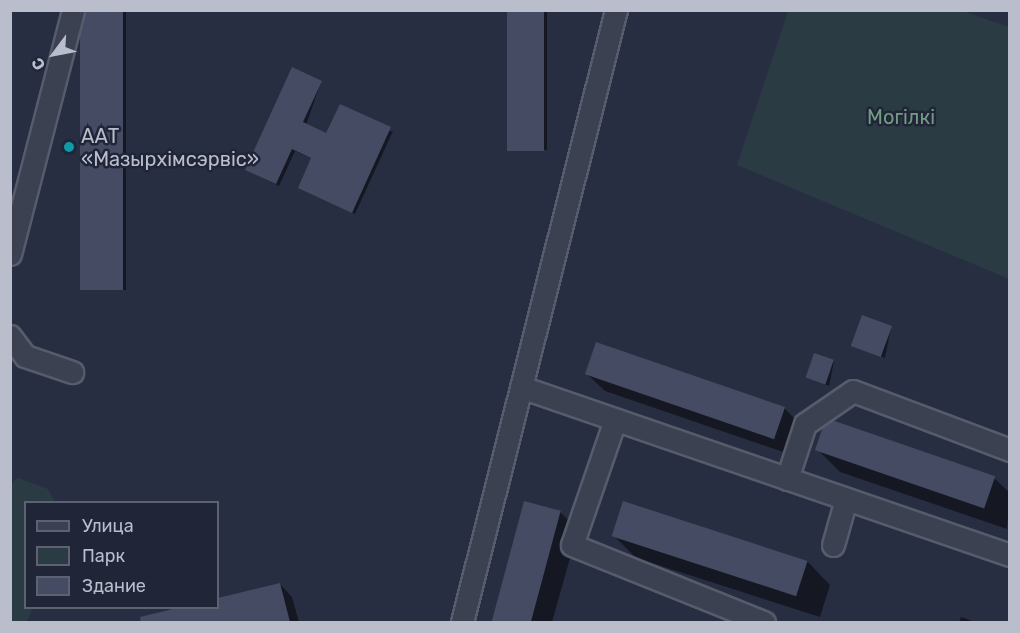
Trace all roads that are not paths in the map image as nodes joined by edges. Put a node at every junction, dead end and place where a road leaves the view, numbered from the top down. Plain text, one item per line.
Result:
1 (73, 10) edge
2 (616, 10) edge
3 (10, 254) edge
4 (10, 336) edge
5 (72, 372) dead end
6 (521, 387) junction
7 (615, 420) junction
8 (1010, 450) edge
9 (787, 478) junction
10 (846, 499) junction
11 (833, 545) dead end
12 (1010, 555) edge
13 (462, 622) edge
14 (764, 622) edge

1 - 3 lane
2 - 6 lane
4 - 5 lane
6 - 7 lane
6 - 13 lane
7 - 9 lane
7 - 14 lane
8 - 9 lane
9 - 10 lane
10 - 11 lane
10 - 12 lane

